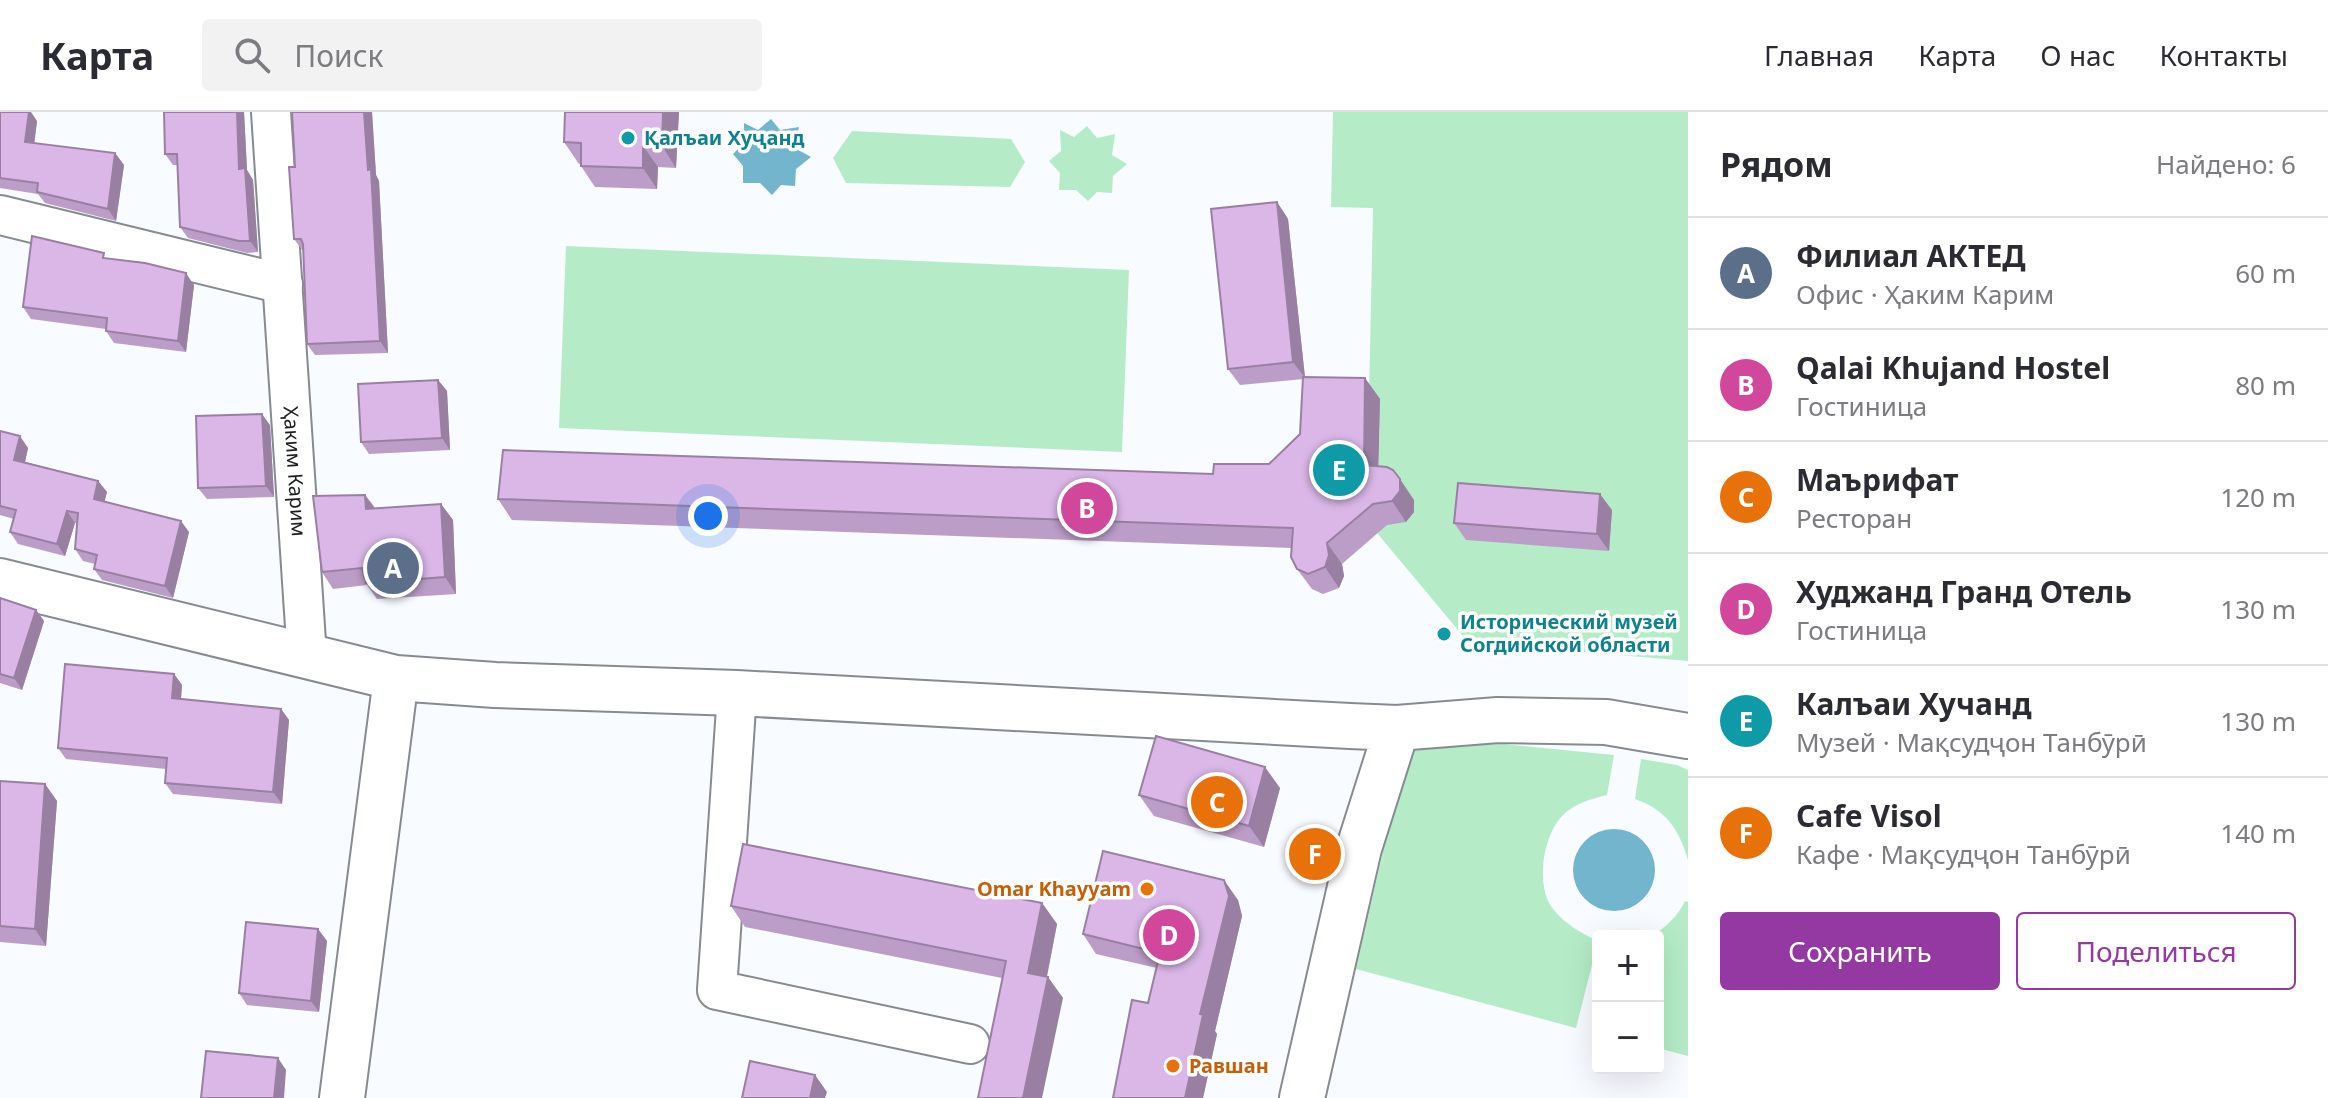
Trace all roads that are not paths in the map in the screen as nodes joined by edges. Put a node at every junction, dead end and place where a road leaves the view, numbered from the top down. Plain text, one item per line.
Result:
1 (271, 112) edge
2 (0, 215) edge
3 (283, 284) junction
4 (0, 581) edge
5 (307, 657) junction
6 (396, 678) junction
7 (737, 693) junction
8 (1397, 728) junction
9 (1688, 736) edge
10 (970, 1044) dead end
11 (342, 1098) edge
12 (1302, 1098) edge

1 - 3 street, Ҳаким Карим
2 - 3 street
3 - 5 street, Ҳаким Карим
4 - 5 street
5 - 6 street
6 - 7 street
6 - 11 street
7 - 8 street
7 - 10 street
8 - 9 street
8 - 12 street

